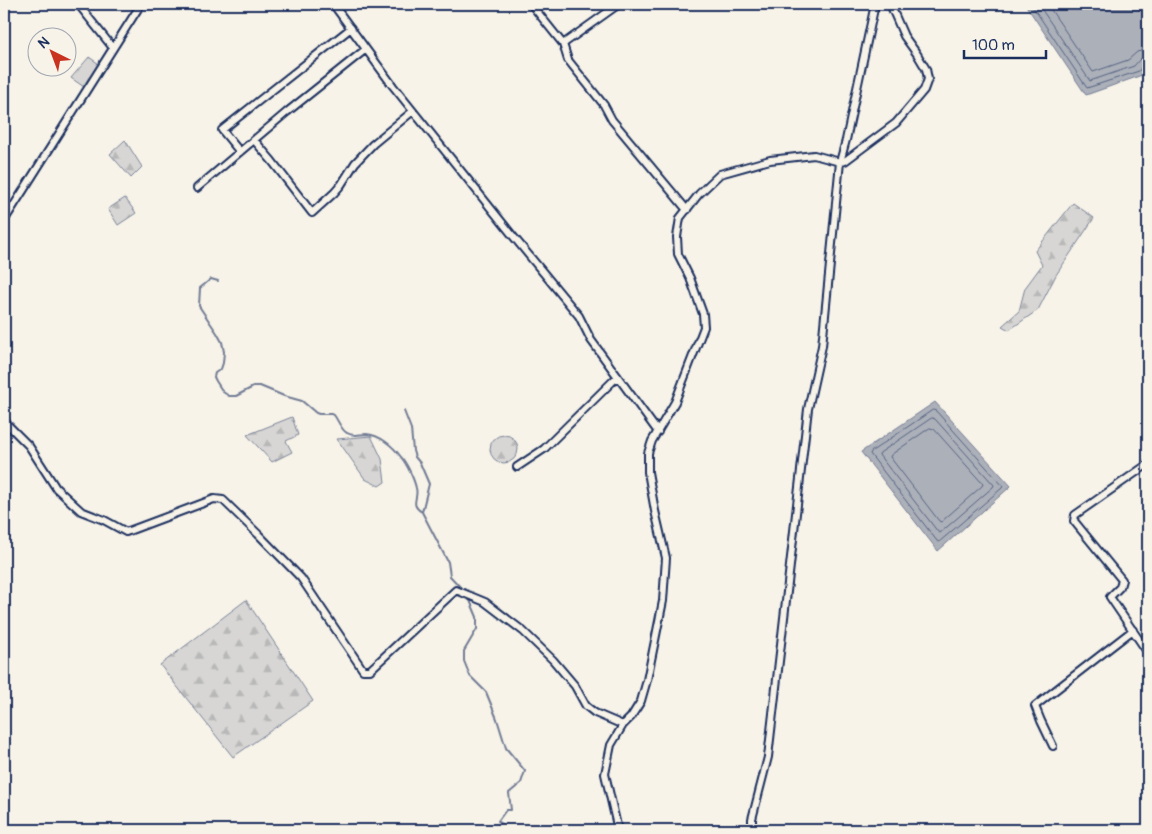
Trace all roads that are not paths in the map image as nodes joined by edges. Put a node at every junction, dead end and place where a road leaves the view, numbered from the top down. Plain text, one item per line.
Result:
1 (8, 4) edge
2 (78, 4) edge
3 (141, 4) edge
4 (333, 4) edge
5 (531, 4) edge
6 (618, 4) edge
7 (875, 4) edge
8 (890, 4) edge
9 (4, 8) edge
10 (351, 28) junction
11 (563, 44) junction
12 (113, 48) junction
13 (366, 49) junction
14 (413, 111) junction
15 (254, 140) junction
16 (240, 152) junction
17 (840, 162) junction
18 (197, 188) dead end
19 (686, 210) junction
20 (4, 221) edge
21 (617, 377) junction
22 (4, 418) edge
23 (658, 432) junction
24 (1148, 464) edge
25 (517, 467) dead end
26 (1133, 630) junction
27 (1148, 653) edge
28 (624, 725) junction
29 (1053, 746) dead end
30 (618, 830) edge
31 (752, 830) edge

1 - 9 street
2 - 12 street
3 - 12 street
4 - 10 street
5 - 11 street
6 - 11 street
7 - 17 street
8 - 17 street
10 - 13 street
10 - 16 street
11 - 19 street
12 - 20 street
13 - 14 street
13 - 15 street
14 - 15 street
14 - 21 street
15 - 16 street
16 - 18 street
17 - 19 street
17 - 31 street
19 - 23 street
21 - 23 street
21 - 25 street
22 - 28 street
23 - 28 street
24 - 26 street
26 - 27 street
26 - 29 street
28 - 30 street

